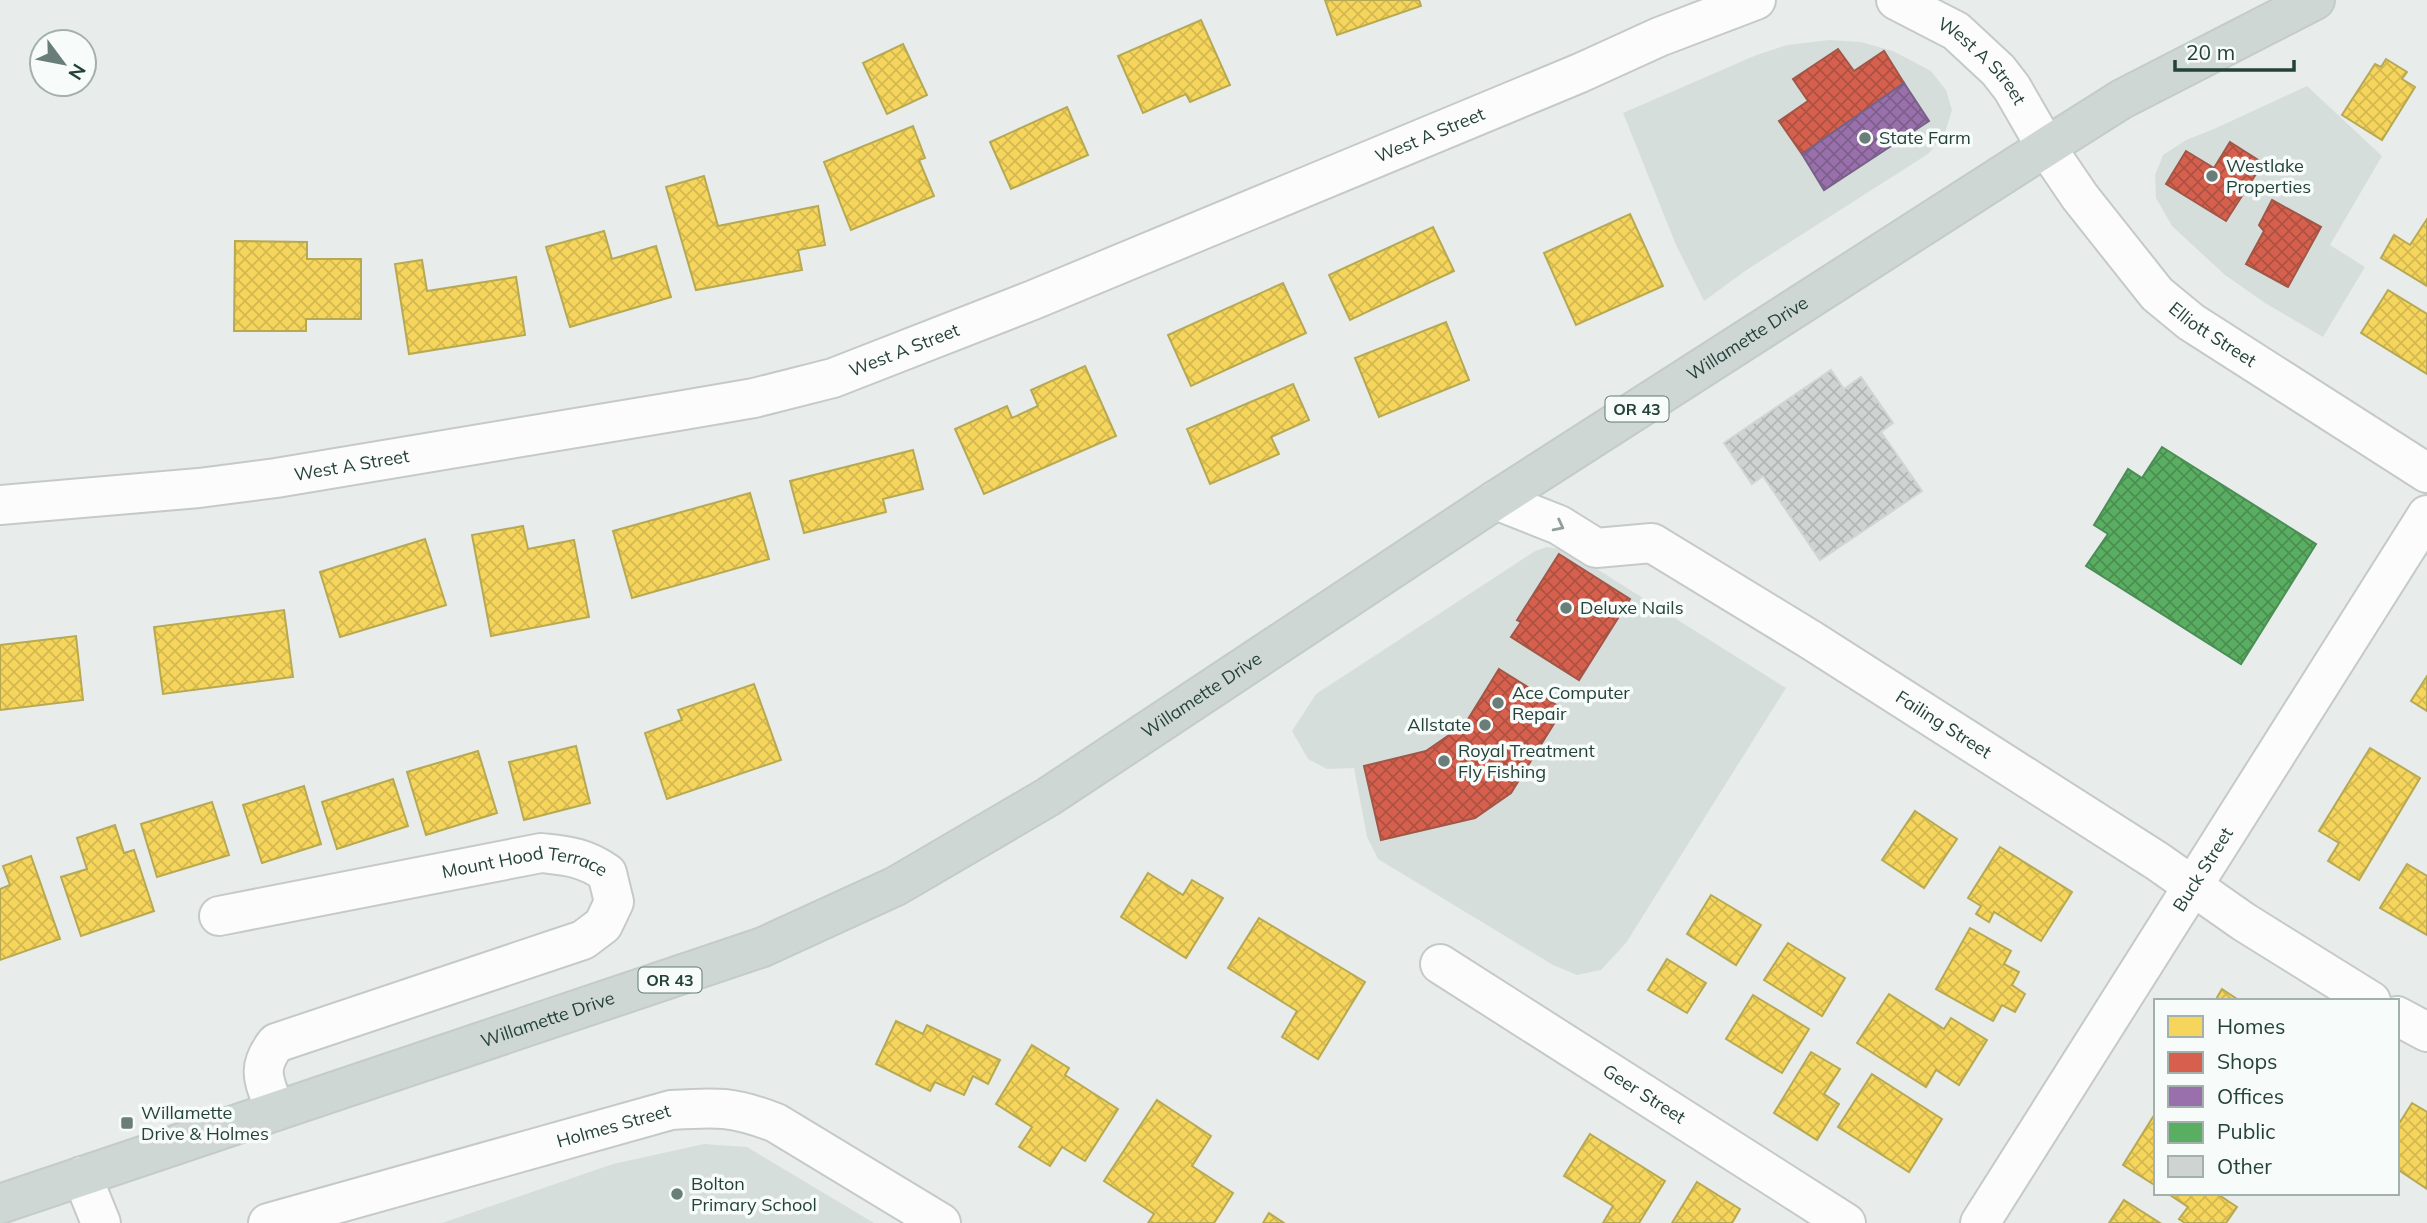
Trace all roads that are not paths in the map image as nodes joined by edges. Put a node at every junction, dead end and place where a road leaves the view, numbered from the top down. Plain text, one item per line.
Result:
1 (1756, 0) edge
2 (1896, 0) edge
3 (2315, 0) edge
4 (2046, 147) junction
5 (2427, 473) edge
6 (1496, 500) junction
7 (0, 505) edge
8 (2427, 515) edge
9 (2194, 886) junction
10 (219, 916) dead end
11 (1440, 964) dead end
12 (2368, 999) edge
13 (2399, 1017) edge
14 (2427, 1032) edge
15 (275, 1111) junction
16 (82, 1176) junction
17 (0, 1204) edge
18 (101, 1223) edge
19 (268, 1223) edge
20 (942, 1223) edge
21 (1846, 1223) edge
22 (1980, 1223) edge

1 - 7 street, West A Street
2 - 4 street, West A Street
3 - 4 main road, Willamette Drive / OR 43
4 - 5 street, Elliott Street
4 - 6 main road, Willamette Drive / OR 43
6 -> 9 street, Failing Street
6 - 15 main road, Willamette Drive / OR 43
8 - 9 street, Buck Street
9 - 12 street, Failing Street
9 - 22 street, Buck Street
10 - 15 street, Mount Hood Terrace
11 - 21 street, Geer Street
13 - 14 street
15 - 16 main road, Willamette Drive / OR 43
16 - 17 main road, Willamette Drive / OR 43
16 - 18 street
19 - 20 street, Holmes Street

